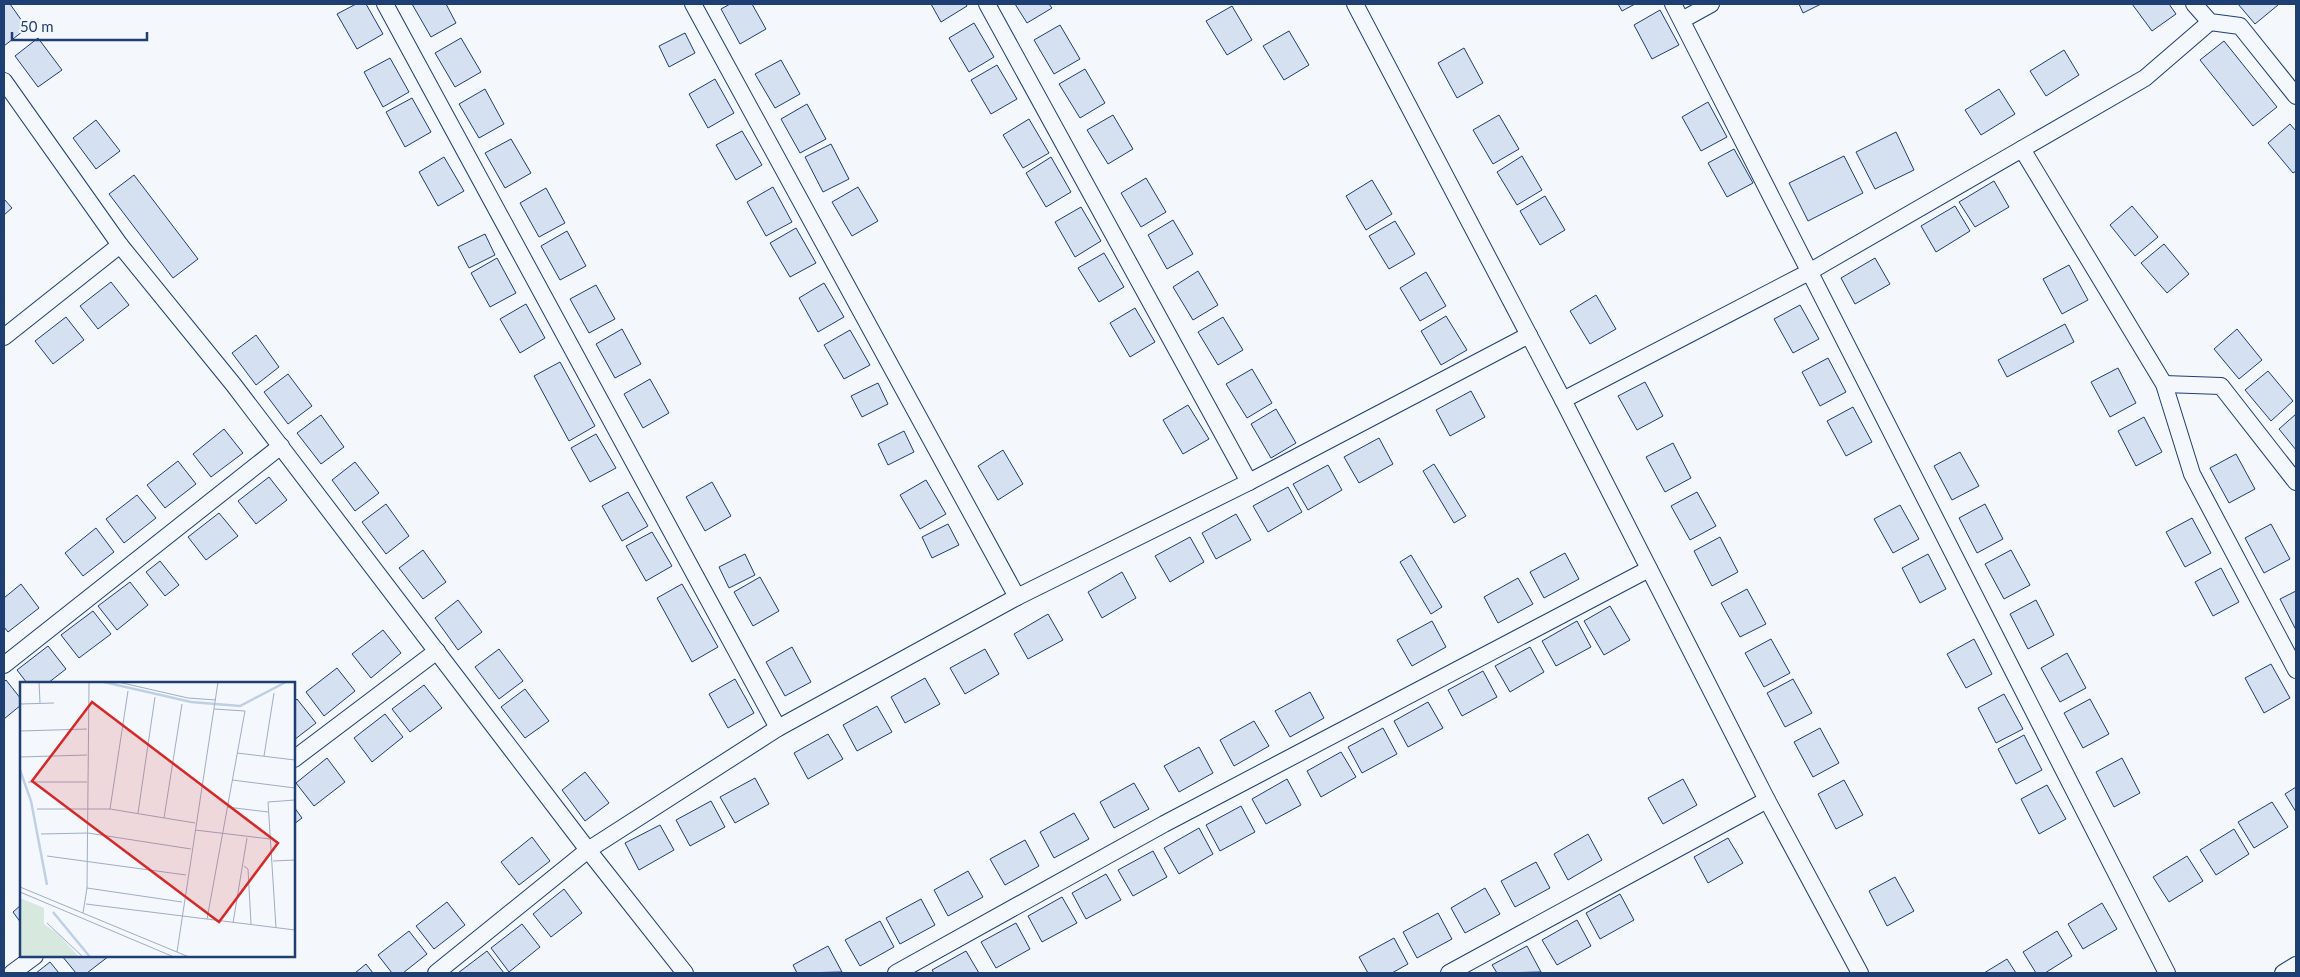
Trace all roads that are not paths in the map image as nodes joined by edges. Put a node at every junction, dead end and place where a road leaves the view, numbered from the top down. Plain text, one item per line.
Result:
1 (385, 4) edge
2 (693, 4) edge
3 (987, 4) edge
4 (1356, 4) edge
5 (1673, 4) edge
6 (1711, 4) edge
7 (2194, 4) edge
8 (1682, 20) junction
9 (2210, 22) junction
10 (4, 81) edge
11 (2296, 96) edge
12 (2022, 149) junction
13 (120, 245) junction
14 (1809, 272) junction
15 (1529, 335) junction
16 (4, 337) edge
17 (2164, 384) junction
18 (1563, 400) junction
19 (281, 446) junction
20 (1249, 482) junction
21 (2296, 482) edge
22 (1649, 569) junction
23 (1017, 597) junction
24 (437, 650) junction
25 (4, 665) edge
26 (2296, 670) edge
27 (778, 728) junction
28 (295, 758) edge
29 (1767, 800) junction
30 (588, 850) junction
31 (34, 957) edge
32 (2296, 966) edge
33 (12, 973) edge
34 (436, 973) edge
35 (684, 973) edge
36 (896, 973) edge
37 (1449, 973) edge
38 (1860, 973) edge
39 (2167, 973) edge
40 (2283, 973) edge

1 - 27 street
2 - 23 street
3 - 20 street
4 - 15 street
5 - 8 street
6 - 8 street
7 - 9 street
8 - 14 street
9 - 11 street
9 - 12 street
10 - 13 street
12 - 14 street
12 - 17 street
13 - 16 street
13 - 19 street
14 - 18 street
14 - 39 street
15 - 18 street
15 - 20 street
17 - 21 street
17 - 26 street
18 - 22 street
19 - 24 street
19 - 25 street
20 - 23 street
22 - 29 street
22 - 36 street
23 - 27 street
24 - 28 street
24 - 30 street
27 - 30 street
29 - 37 street
29 - 38 street
30 - 34 street
30 - 35 street
31 - 33 street
32 - 40 street

